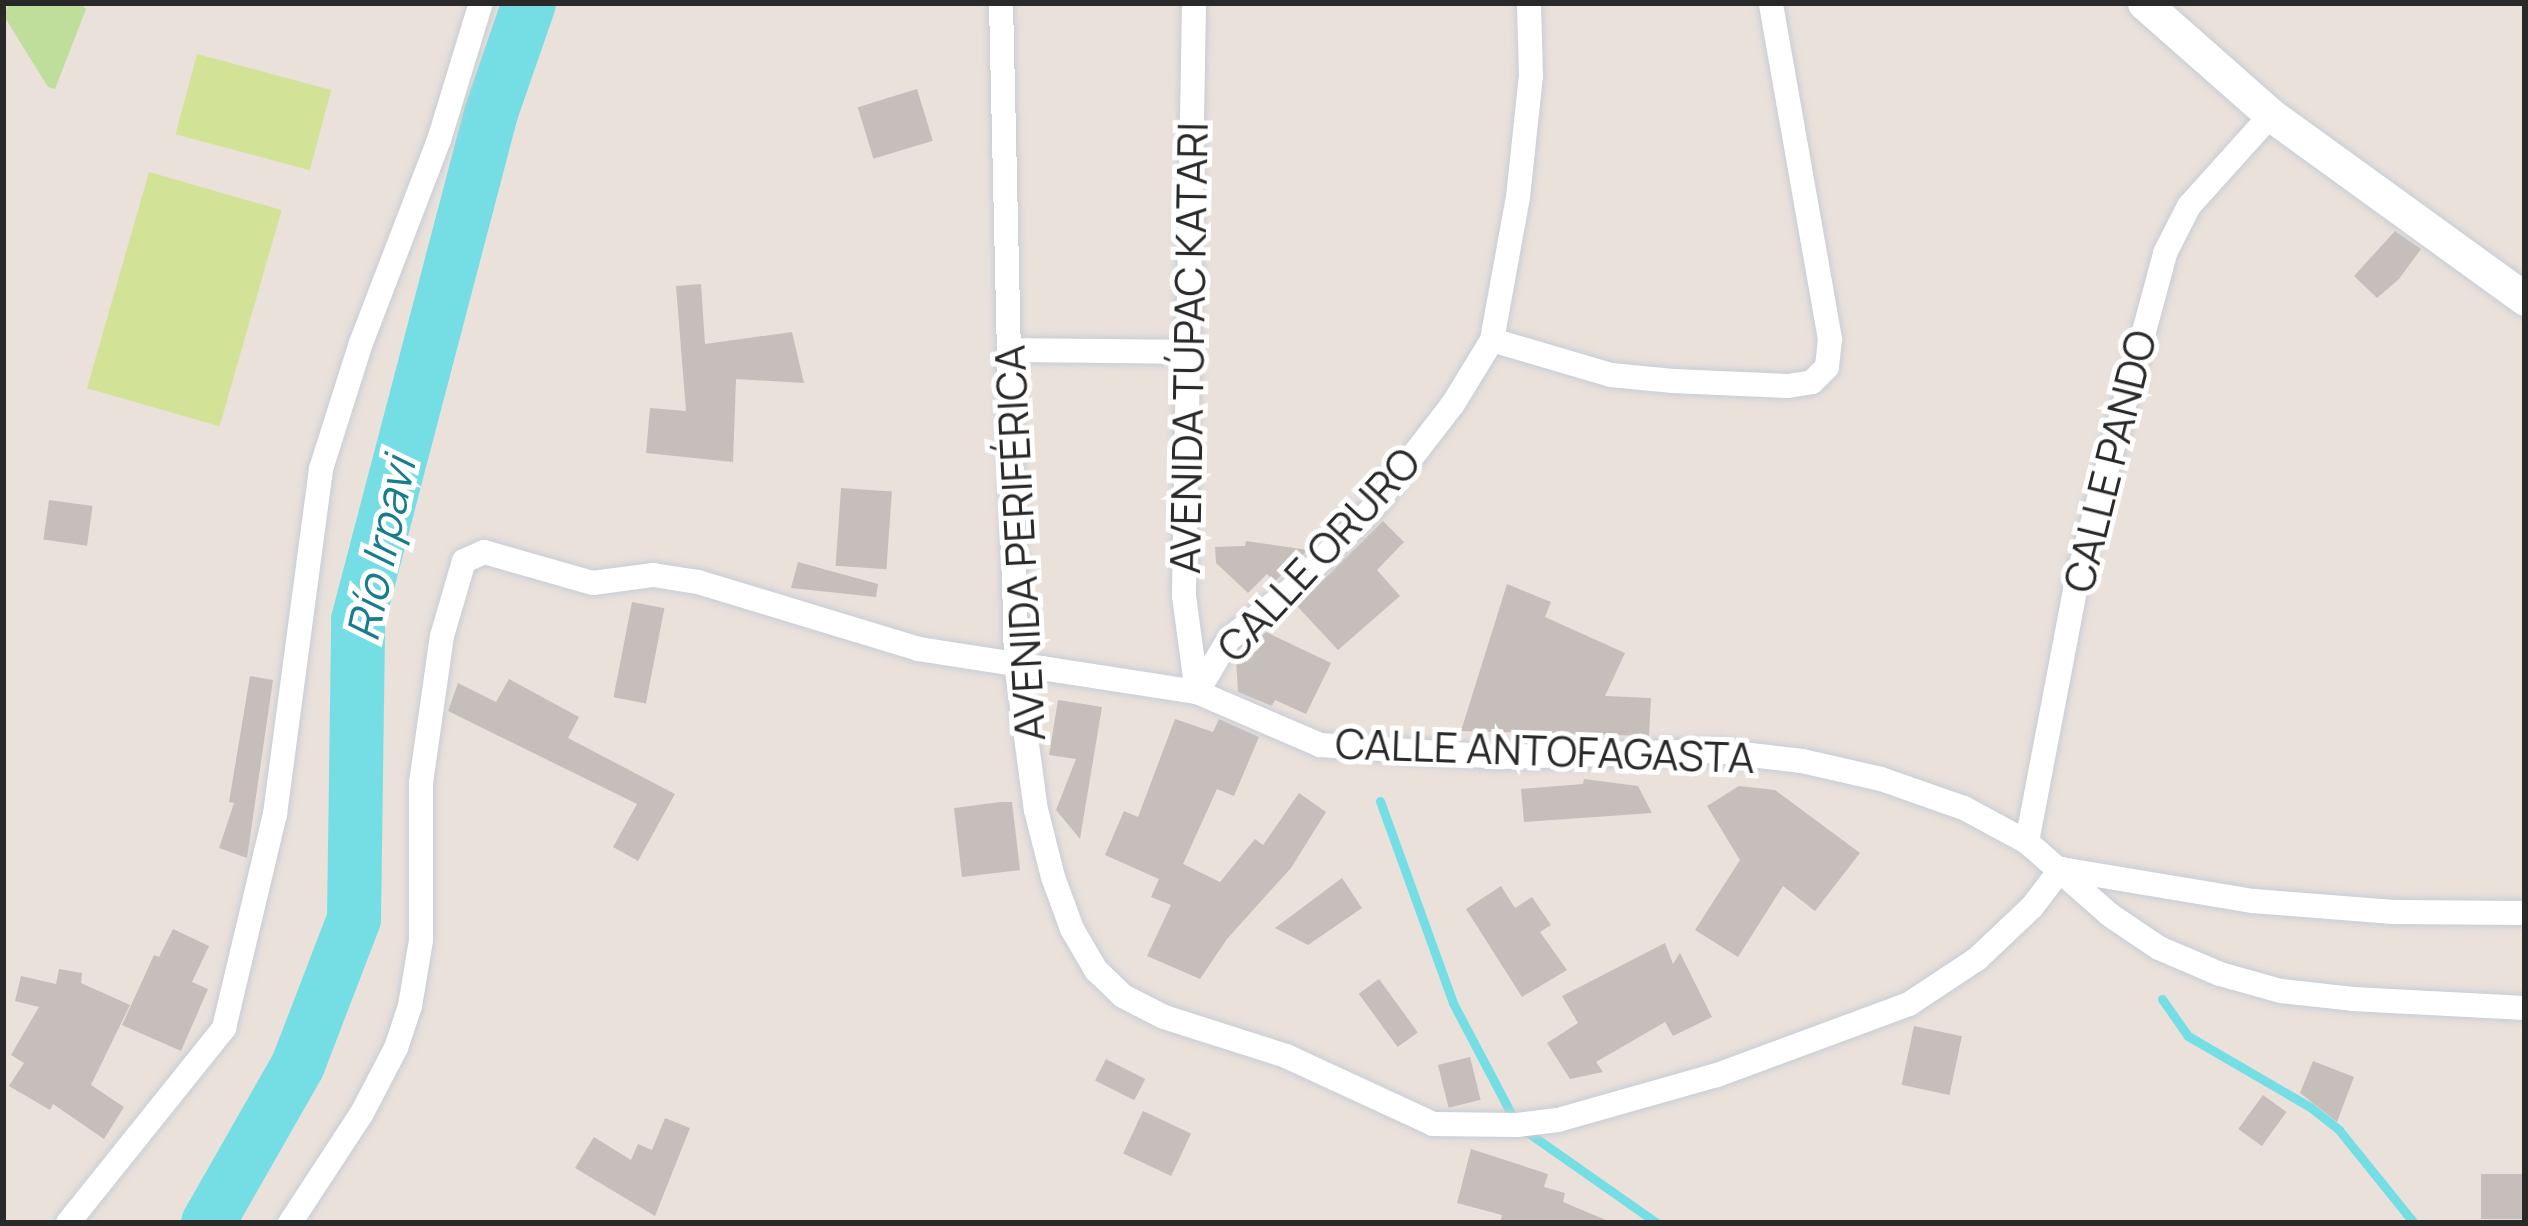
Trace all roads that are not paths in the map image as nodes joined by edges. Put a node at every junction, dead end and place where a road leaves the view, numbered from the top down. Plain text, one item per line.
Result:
1 (481, 3) edge
2 (1001, 3) edge
3 (1194, 3) edge
4 (1529, 3) edge
5 (1771, 3) edge
6 (2144, 3) edge
7 (2271, 116) junction
8 (2525, 299) edge
9 (1492, 340) junction
10 (1009, 350) junction
11 (1190, 352) junction
12 (1016, 663) junction
13 (1197, 692) junction
14 (2027, 842) junction
15 (2061, 868) junction
16 (2525, 913) edge
17 (2525, 1008) edge
18 (68, 1223) edge
19 (290, 1223) edge

1 - 18 street
2 - 10 street, AVENIDA PERIFÉRICA
3 - 11 street, AVENIDA TÚPAC KATARI
4 - 9 street, CALLE ORURO
5 - 9 street
6 - 7 main road
7 - 8 main road
7 - 14 street, CALLE PANDO
9 - 13 street, CALLE ORURO
10 - 11 street
10 - 12 street, AVENIDA PERIFÉRICA
11 - 13 street, AVENIDA TÚPAC KATARI
12 - 13 street, CALLE ANTOFAGASTA
12 - 15 street, AVENIDA PERIFÉRICA
12 - 19 street, CALLE ANTOFAGASTA
13 - 14 street, CALLE ANTOFAGASTA
14 - 15 street, CALLE ANTOFAGASTA
15 - 16 street
15 - 17 street, CALLE ANTOFAGASTA

